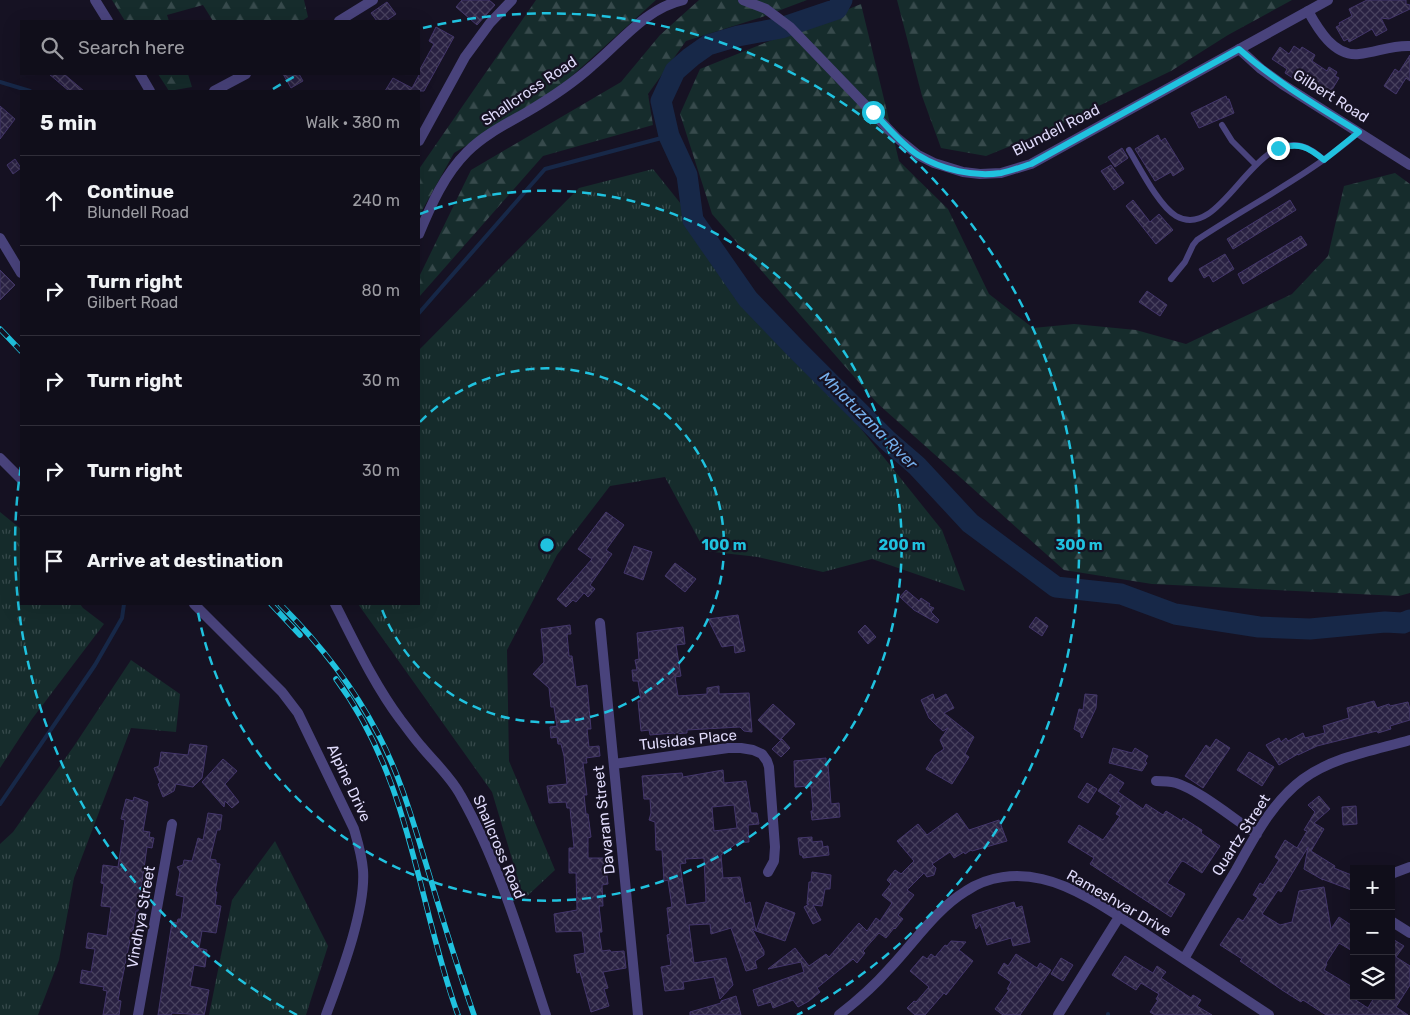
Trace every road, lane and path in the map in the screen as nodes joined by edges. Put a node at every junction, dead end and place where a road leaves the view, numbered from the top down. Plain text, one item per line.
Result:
1 (95, 0) edge
2 (373, 0) edge
3 (512, 0) edge
4 (683, 0) edge
5 (743, 0) edge
6 (1328, 0) edge
7 (1308, 11) junction
8 (107, 20) edge
9 (341, 20) edge
10 (1410, 46) edge
11 (1239, 49) junction
12 (141, 75) edge
13 (244, 75) edge
14 (149, 90) edge
15 (216, 90) edge
16 (1222, 125) dead end
17 (1359, 132) junction
18 (420, 139) edge
19 (1129, 150) dead end
20 (1324, 160) junction
21 (1256, 165) junction
22 (1410, 165) edge
23 (420, 232) edge
24 (0, 238) edge
25 (20, 271) edge
26 (1171, 279) dead end
27 (0, 458) edge
28 (20, 478) edge
29 (195, 605) edge
30 (336, 605) edge
31 (600, 623) dead end
32 (1410, 740) edge
33 (614, 764) junction
34 (1156, 781) dead end
35 (172, 824) dead end
36 (1256, 834) junction
37 (1410, 867) edge
38 (768, 872) dead end
39 (1395, 873) edge
40 (1119, 917) junction
41 (1395, 924) edge
42 (1410, 933) edge
43 (1184, 959) junction
44 (138, 1015) edge
45 (326, 1015) edge
46 (546, 1015) edge
47 (638, 1015) edge
48 (839, 1015) edge
49 (1058, 1015) edge
50 (1269, 1015) edge

1 - 8 street
2 - 9 street
3 - 18 street
4 - 23 street, Shallcross Road
5 - 11 street, Blundell Road
6 - 7 street, Blundell Road
7 - 10 street
7 - 11 street, Blundell Road
11 - 17 street, Gilbert Road
12 - 14 street
13 - 15 street
16 - 21 lane
17 - 20 lane
17 - 22 street, Gilbert Road
19 - 21 lane
20 - 21 lane
20 - 26 lane
24 - 25 street
27 - 28 street
29 - 45 street, Alpine Drive
30 - 46 street, Shallcross Road
31 - 33 street, Davaram Street
32 - 36 street, Quartz Street
33 - 38 street, Tulsidas Place
33 - 47 street, Davaram Street
34 - 36 street
35 - 44 street, Vindhya Street
36 - 43 street, Quartz Street
37 - 39 street
40 - 43 street, Rameshvar Drive
40 - 48 street, Rameshvar Drive
40 - 49 street
41 - 42 street
43 - 50 street, Rameshvar Drive

